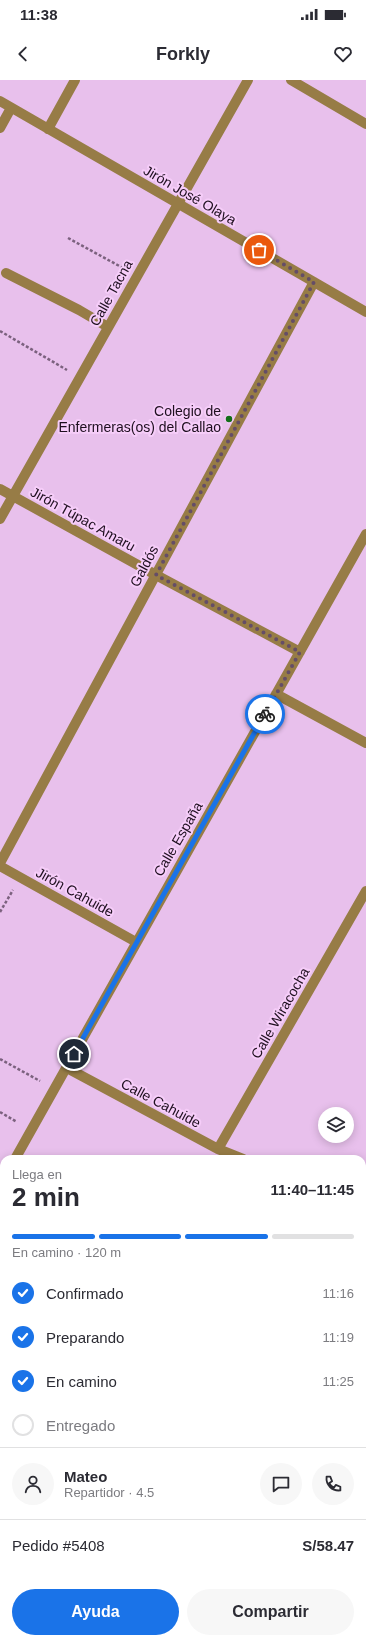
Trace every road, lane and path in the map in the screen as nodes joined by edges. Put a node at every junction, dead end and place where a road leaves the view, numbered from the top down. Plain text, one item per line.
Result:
1 (75, 80) edge
2 (248, 80) edge
3 (291, 80) edge
4 (0, 101) edge
5 (12, 108) junction
6 (366, 124) edge
7 (0, 128) edge
8 (48, 129) junction
9 (178, 204) junction
10 (68, 238) dead end
11 (6, 273) dead end
12 (137, 276) junction
13 (314, 282) junction
14 (366, 312) edge
15 (108, 327) junction
16 (0, 332) edge
17 (80, 377) junction
18 (0, 489) edge
19 (13, 496) junction
20 (0, 519) edge
21 (366, 534) edge
22 (156, 575) junction
23 (300, 652) junction
24 (276, 694) junction
25 (366, 743) edge
26 (0, 863) edge
27 (0, 866) edge
28 (20, 877) junction
29 (366, 892) edge
30 (0, 912) edge
31 (136, 942) junction
32 (0, 1059) edge
33 (67, 1068) junction
34 (55, 1089) junction
35 (0, 1112) edge
36 (31, 1129) junction
37 (218, 1149) junction
38 (17, 1155) edge
39 (233, 1155) edge

1 - 8 street
2 - 9 street, Calle Tacna
3 - 6 street
4 - 5 street, Jirón José Olaya
5 - 7 street
5 - 8 street, Jirón José Olaya
8 - 9 street, Jirón José Olaya
9 - 12 street, Calle Tacna
9 - 13 street, Jirón José Olaya
10 - 12 path
11 - 15 street
12 - 15 street, Calle Tacna
13 - 14 street, Jirón José Olaya
13 - 22 street, Galdós
15 - 17 street, Calle Tacna
16 - 17 path
17 - 19 street, Calle Tacna
18 - 19 street, Jirón Túpac Amaru
19 - 20 street, Calle Tacna
19 - 22 street, Jirón Túpac Amaru
21 - 23 street, Calle España
22 - 23 street, Jirón Túpac Amaru
22 - 26 street, Galdós
23 - 24 street, Calle España
24 - 25 street
24 - 31 street, Calle España
27 - 28 street, Jirón Cahuide
28 - 30 path
28 - 31 street, Jirón Cahuide
29 - 37 street, Calle Wiracocha
31 - 33 street, Calle España
32 - 34 path
33 - 34 street, Calle España
33 - 37 street, Calle Cahuide
34 - 36 street, Calle España
35 - 36 path
36 - 38 street, Calle España
37 - 39 street, Calle Cahuide

